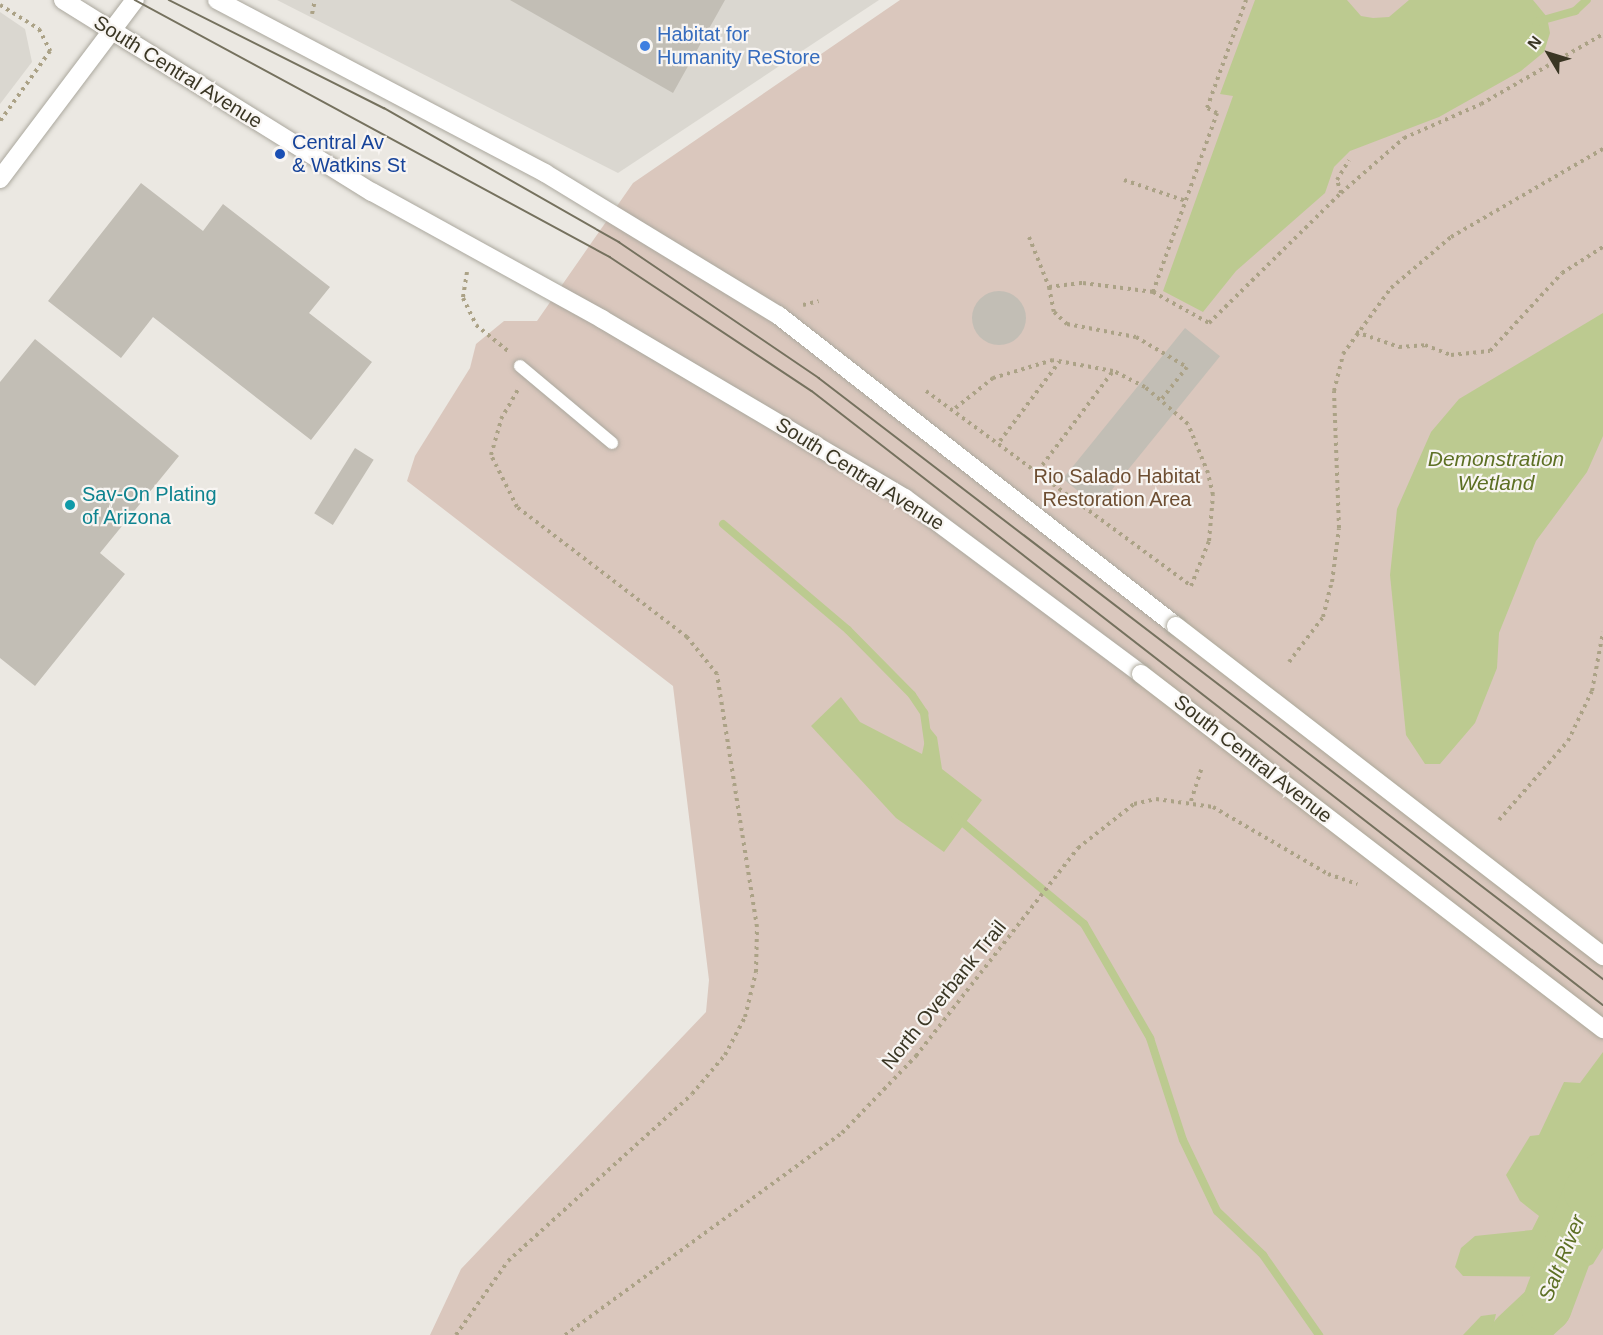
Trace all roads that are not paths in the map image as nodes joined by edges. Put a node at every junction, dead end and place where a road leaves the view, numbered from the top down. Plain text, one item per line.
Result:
1 (63, 0) edge
2 (135, 0) edge
3 (217, 0) edge
4 (111, 33) junction
5 (0, 179) edge
6 (520, 366) road end
7 (612, 442) dead end
8 (1603, 956) edge
9 (1603, 1029) edge

1 - 4 main road, South Central Avenue
2 - 4 main road
3 - 8 main road, bridge
4 - 5 main road
4 - 9 main road, South Central Avenue, bridge
6 - 7 lane

